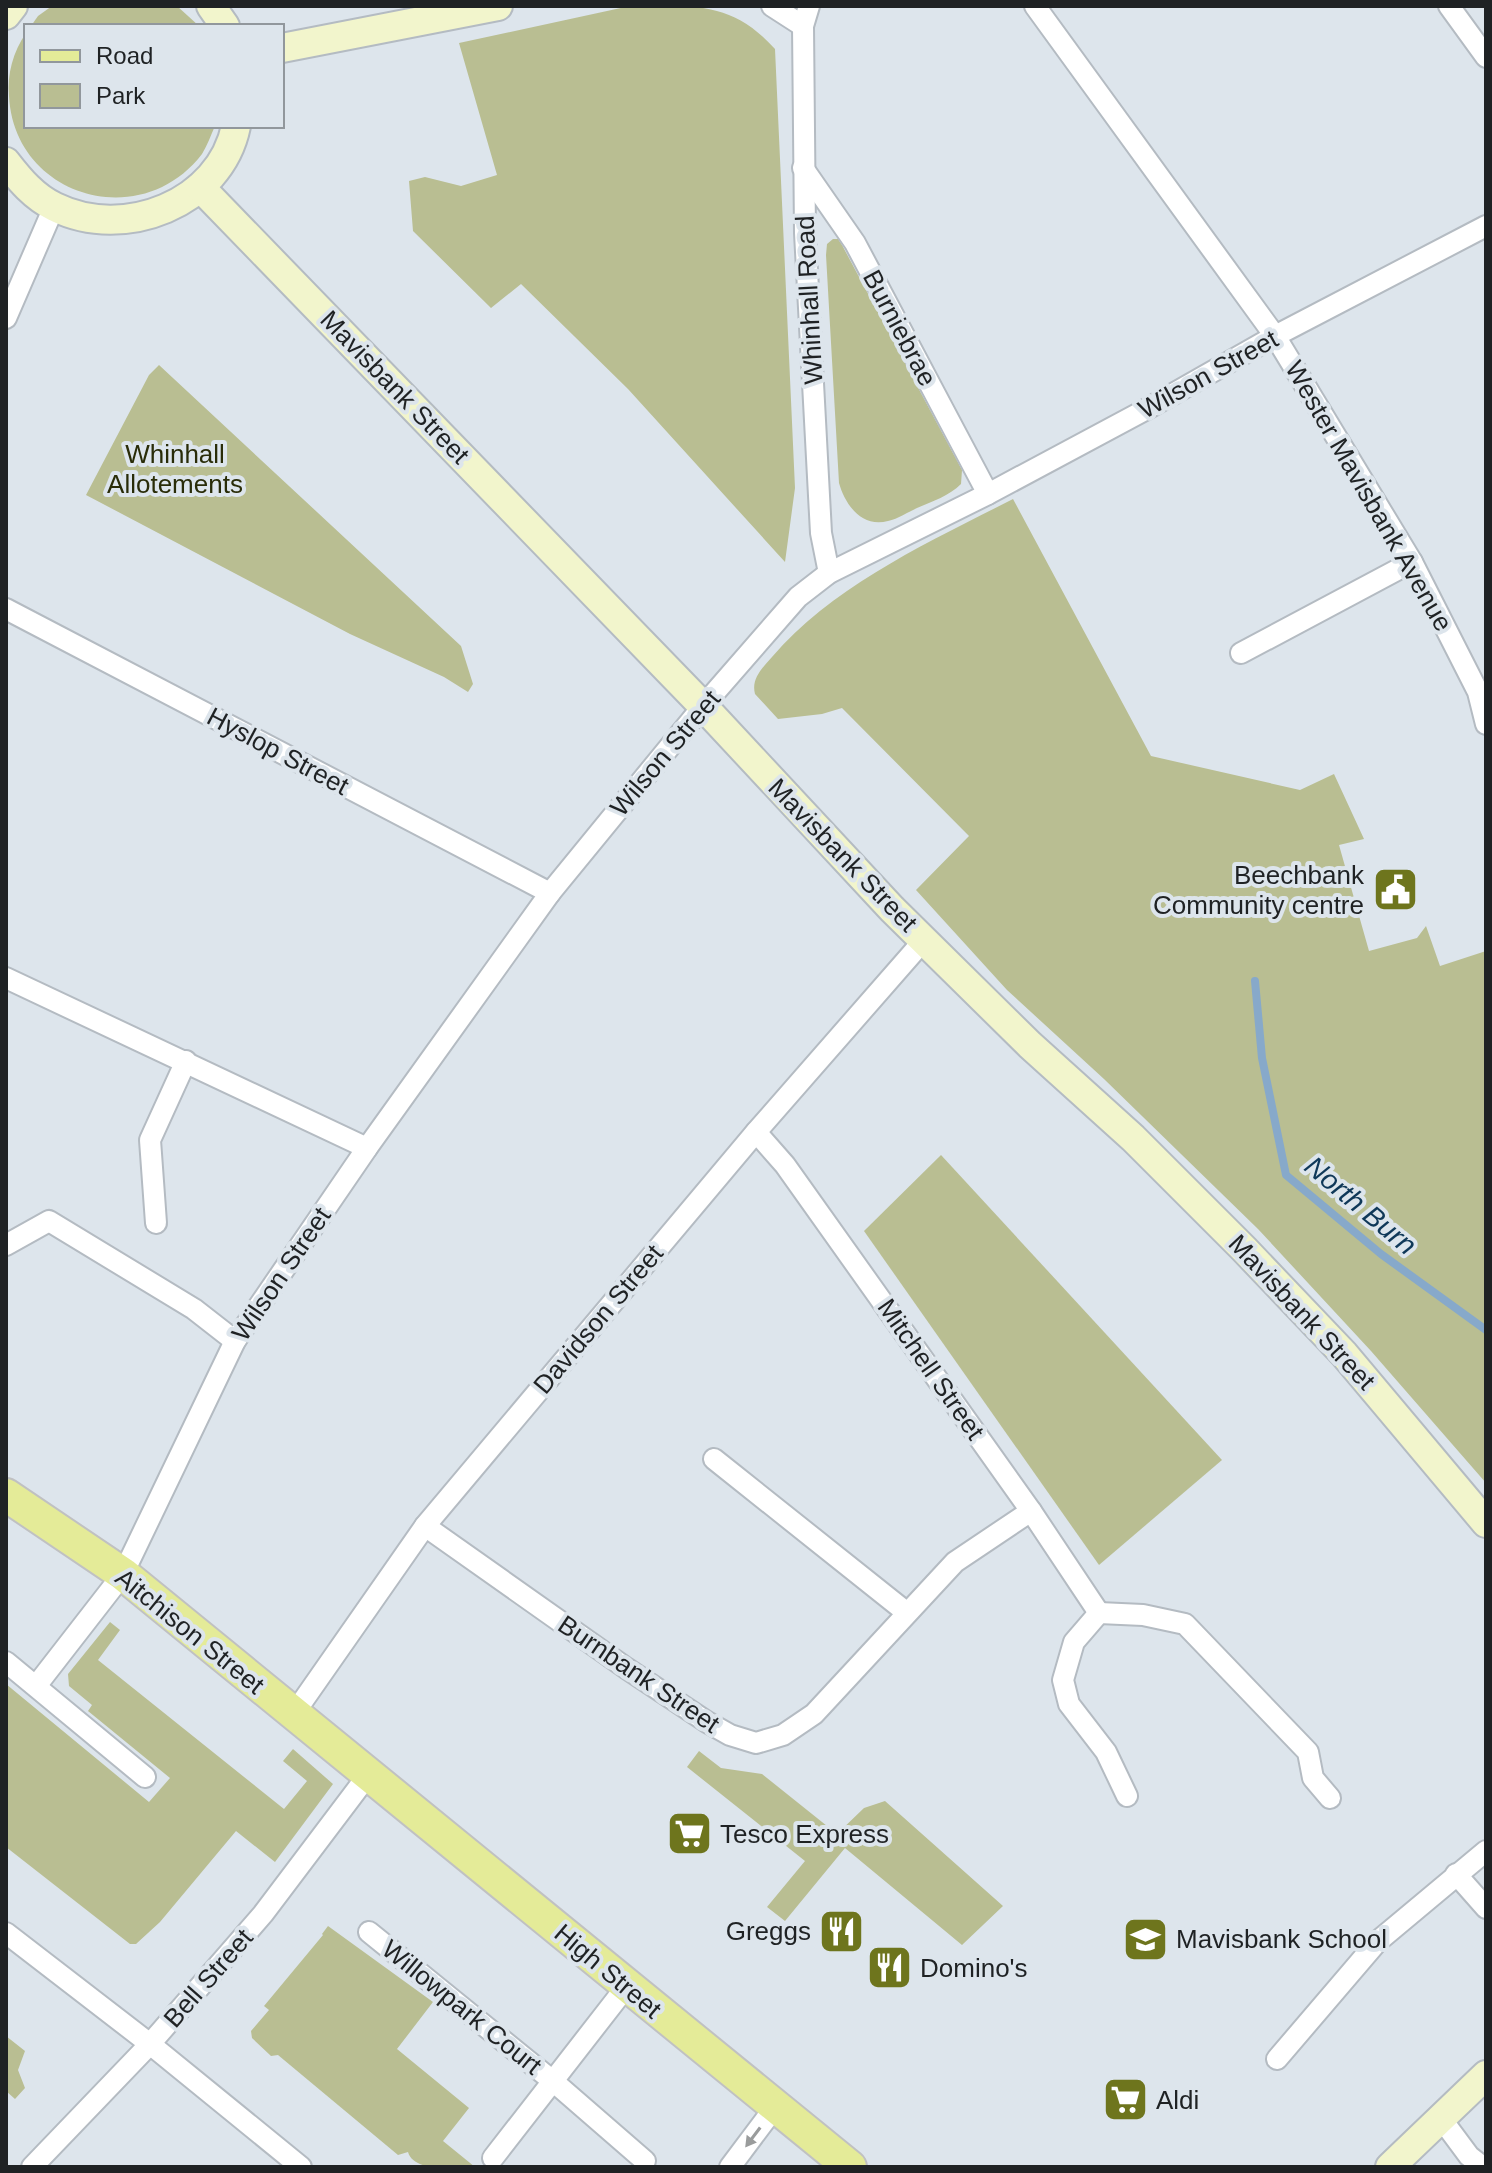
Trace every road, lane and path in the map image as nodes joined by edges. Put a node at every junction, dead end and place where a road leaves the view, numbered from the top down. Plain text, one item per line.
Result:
1 (13, 6) edge
2 (211, 6) edge
3 (498, 6) edge
4 (772, 6) edge
5 (1035, 6) edge
6 (1449, 6) edge
7 (6, 14) edge
8 (806, 16) edge
9 (224, 24) edge
10 (284, 48) edge
11 (1486, 57) edge
12 (236, 128) edge
13 (6, 162) edge
14 (803, 168) junction
15 (200, 187) junction
16 (54, 207) junction
17 (1486, 226) edge
18 (6, 318) edge
19 (1275, 336) junction
20 (988, 494) junction
21 (1412, 562) junction
22 (829, 573) junction
23 (6, 609) edge
24 (1241, 653) dead end
25 (703, 706) junction
26 (1486, 724) edge
27 (550, 893) junction
28 (924, 940) junction
29 (6, 978) edge
30 (186, 1061) junction
31 (756, 1132) junction
32 (367, 1148) junction
33 (156, 1223) dead end
34 (6, 1245) edge
35 (235, 1341) junction
36 (714, 1459) dead end
37 (6, 1495) edge
38 (1031, 1511) junction
39 (1486, 1523) edge
40 (425, 1526) junction
41 (123, 1574) junction
42 (906, 1612) junction
43 (1099, 1613) junction
44 (6, 1662) edge
45 (36, 1686) junction
46 (293, 1715) junction
47 (368, 1775) junction
48 (145, 1777) dead end
49 (1127, 1796) dead end
50 (1330, 1798) dead end
51 (1486, 1851) edge
52 (1456, 1874) junction
53 (1486, 1908) edge
54 (369, 1932) dead end
55 (6, 1933) edge
56 (626, 1987) junction
57 (150, 2044) junction
58 (1277, 2059) dead end
59 (1486, 2075) edge
60 (554, 2082) junction
61 (775, 2107) junction
62 (1440, 2117) junction
63 (493, 2158) dead end
64 (645, 2161) dead end
65 (32, 2167) edge
66 (301, 2167) edge
67 (730, 2167) edge
68 (850, 2167) edge
69 (1390, 2167) edge
70 (1483, 2167) edge

1 - 7 street
2 - 9 street
3 - 10 street
4 - 8 street, Whinhall Road
5 - 19 street, Wester Mavisbank Avenue
6 - 11 street
8 - 14 street, Whinhall Road
12 - 15 street
13 - 16 street
14 - 20 street, Burniebrae
14 - 22 street, Whinhall Road
15 - 16 street
15 - 25 street, Mavisbank Street
16 - 18 street
17 - 19 street, Wilson Street
19 - 20 street, Wilson Street
19 - 21 street, Wester Mavisbank Avenue
20 - 22 street, Wilson Street
21 - 24 street
21 - 26 street, Wester Mavisbank Avenue
22 - 25 street, Wilson Street
23 - 27 street, Hyslop Street
25 - 27 street, Wilson Street
25 - 28 street, Mavisbank Street
27 - 32 street, Wilson Street
28 - 31 street, Davidson Street
28 - 39 street, Mavisbank Street
29 - 30 street
30 - 32 street
30 - 33 street
31 - 38 street, Mitchell Street
31 - 40 street, Davidson Street
32 - 35 street, Wilson Street
34 - 35 street
35 - 41 street, Wilson Street
36 - 42 street
37 - 41 main road, Aitchison Street
38 - 42 street, Burnbank Street
38 - 43 street, Mitchell Street
40 - 42 street, Burnbank Street
40 - 46 street, Davidson Street
41 - 45 street, Wilson Street
41 - 46 main road, Aitchison Street
43 - 49 street
43 - 50 street
44 - 45 street
45 - 48 street
46 - 47 main road, Aitchison Street
47 - 56 main road, High Street
47 - 57 street, Bell Street
51 - 52 street
52 - 53 street
52 - 58 street
54 - 60 street, Willowpark Court
55 - 57 street
56 - 60 street, Willowpark Court
56 - 61 main road, High Street
57 - 65 street, Bell Street
57 - 66 street
59 - 62 street
60 - 63 street, Willowpark Court
60 - 64 street, Willowpark Court
61 -> 67 street
61 - 68 main road, High Street
62 - 69 street
62 - 70 street

